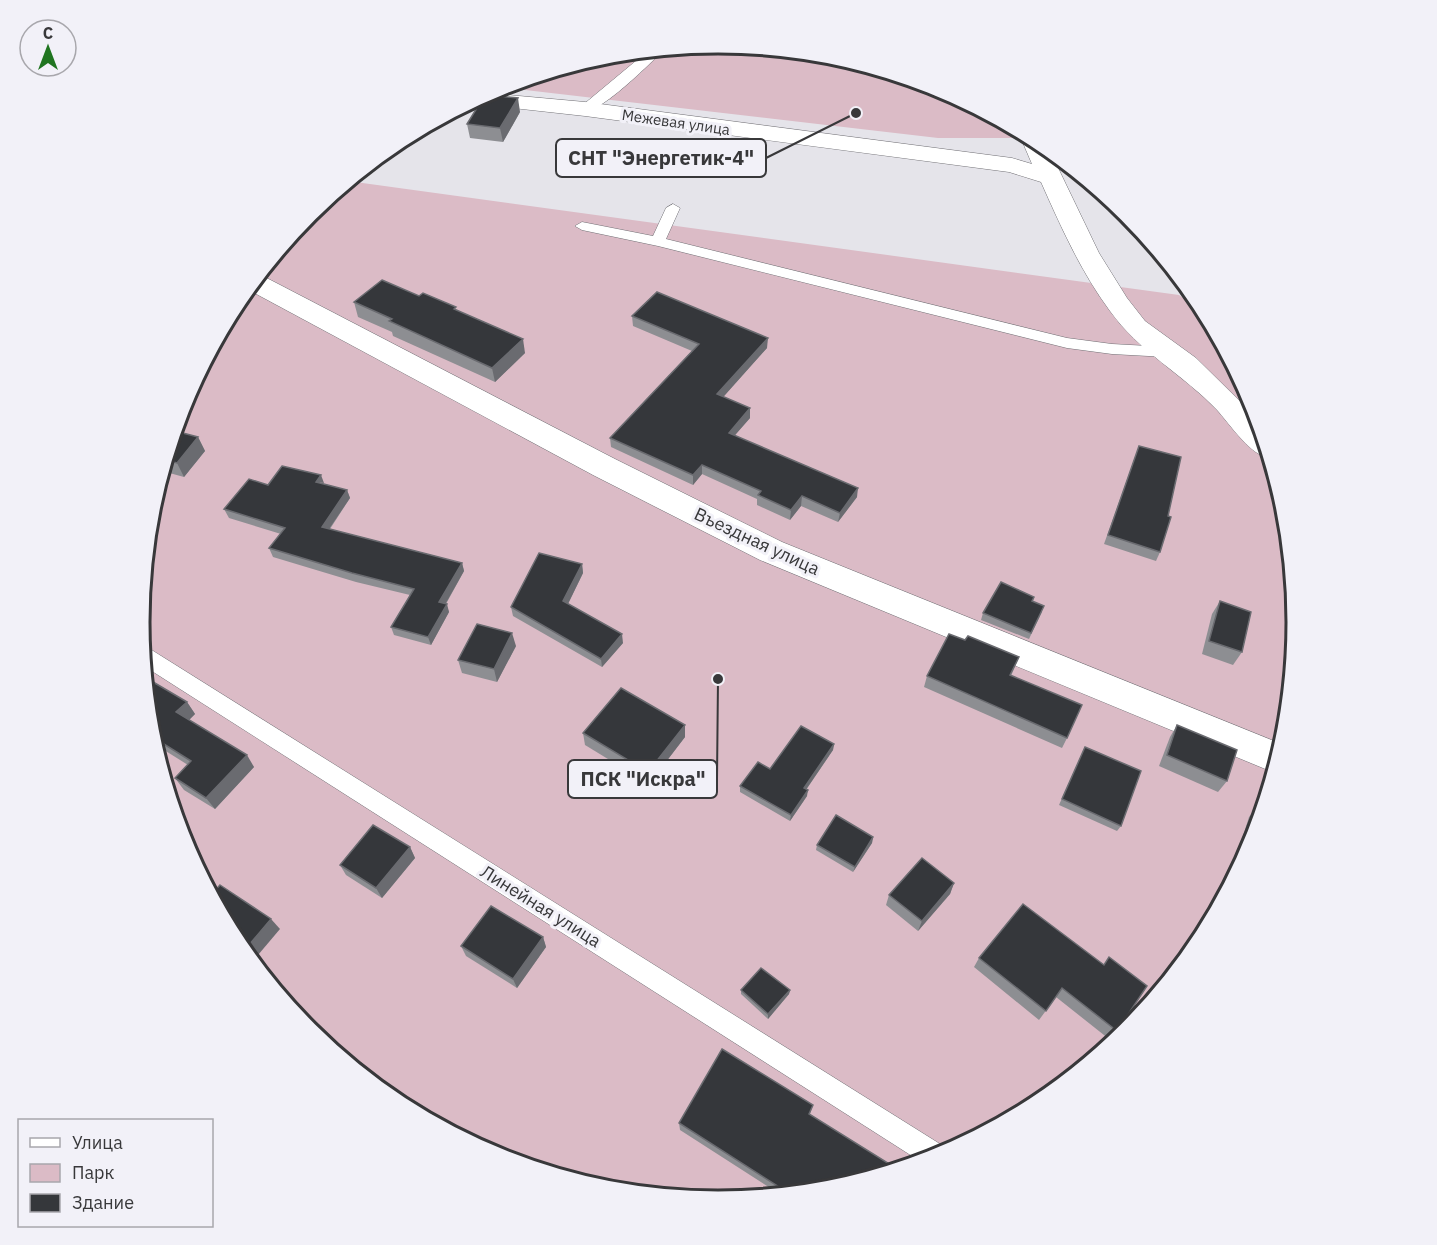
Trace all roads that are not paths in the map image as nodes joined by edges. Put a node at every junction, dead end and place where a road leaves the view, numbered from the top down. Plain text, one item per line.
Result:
1 (647, 59) edge
2 (493, 101) edge
3 (585, 109) junction
4 (1040, 154) edge
5 (1052, 178) junction
6 (673, 208) dead end
7 (582, 226) dead end
8 (658, 241) junction
9 (261, 285) edge
10 (1167, 352) junction
11 (1255, 433) edge
12 (151, 660) edge
13 (1271, 756) edge
14 (928, 1151) edge

1 - 3 lane
2 - 3 street, Межевая улица
3 - 5 street, Межевая улица
4 - 5 street
5 - 10 street
6 - 8 lane
7 - 8 lane
8 - 10 lane
9 - 13 street, Въездная улица
10 - 11 street
12 - 14 lane, Линейная улица

